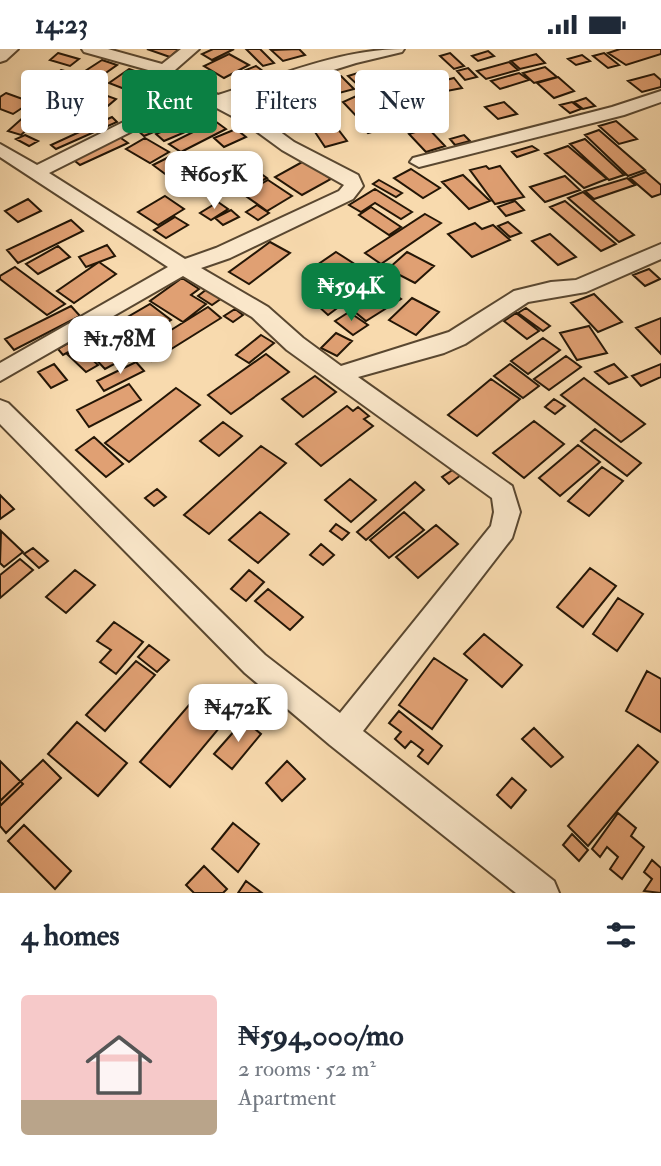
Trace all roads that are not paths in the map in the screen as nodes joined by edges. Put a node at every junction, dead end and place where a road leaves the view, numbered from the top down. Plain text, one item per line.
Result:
1 (10, 49) edge
2 (90, 49) edge
3 (191, 49) edge
4 (396, 49) edge
5 (0, 57) edge
6 (165, 70) joint
7 (661, 96) edge
8 (218, 100) joint
9 (122, 129) edge
10 (0, 149) edge
11 (419, 163) dead end
12 (38, 171) junction
13 (661, 251) edge
14 (183, 267) junction
15 (0, 373) edge
16 (338, 375) junction
17 (0, 409) edge
18 (341, 735) junction
19 (542, 893) edge

1 - 5 street
2 - 6 street
3 - 6 street
4 - 8 street
7 - 11 street
8 - 14 street
9 - 12 street
10 - 12 street
12 - 14 street
13 - 16 street
14 - 15 street
14 - 16 street
16 - 18 street
17 - 18 street
18 - 19 street

